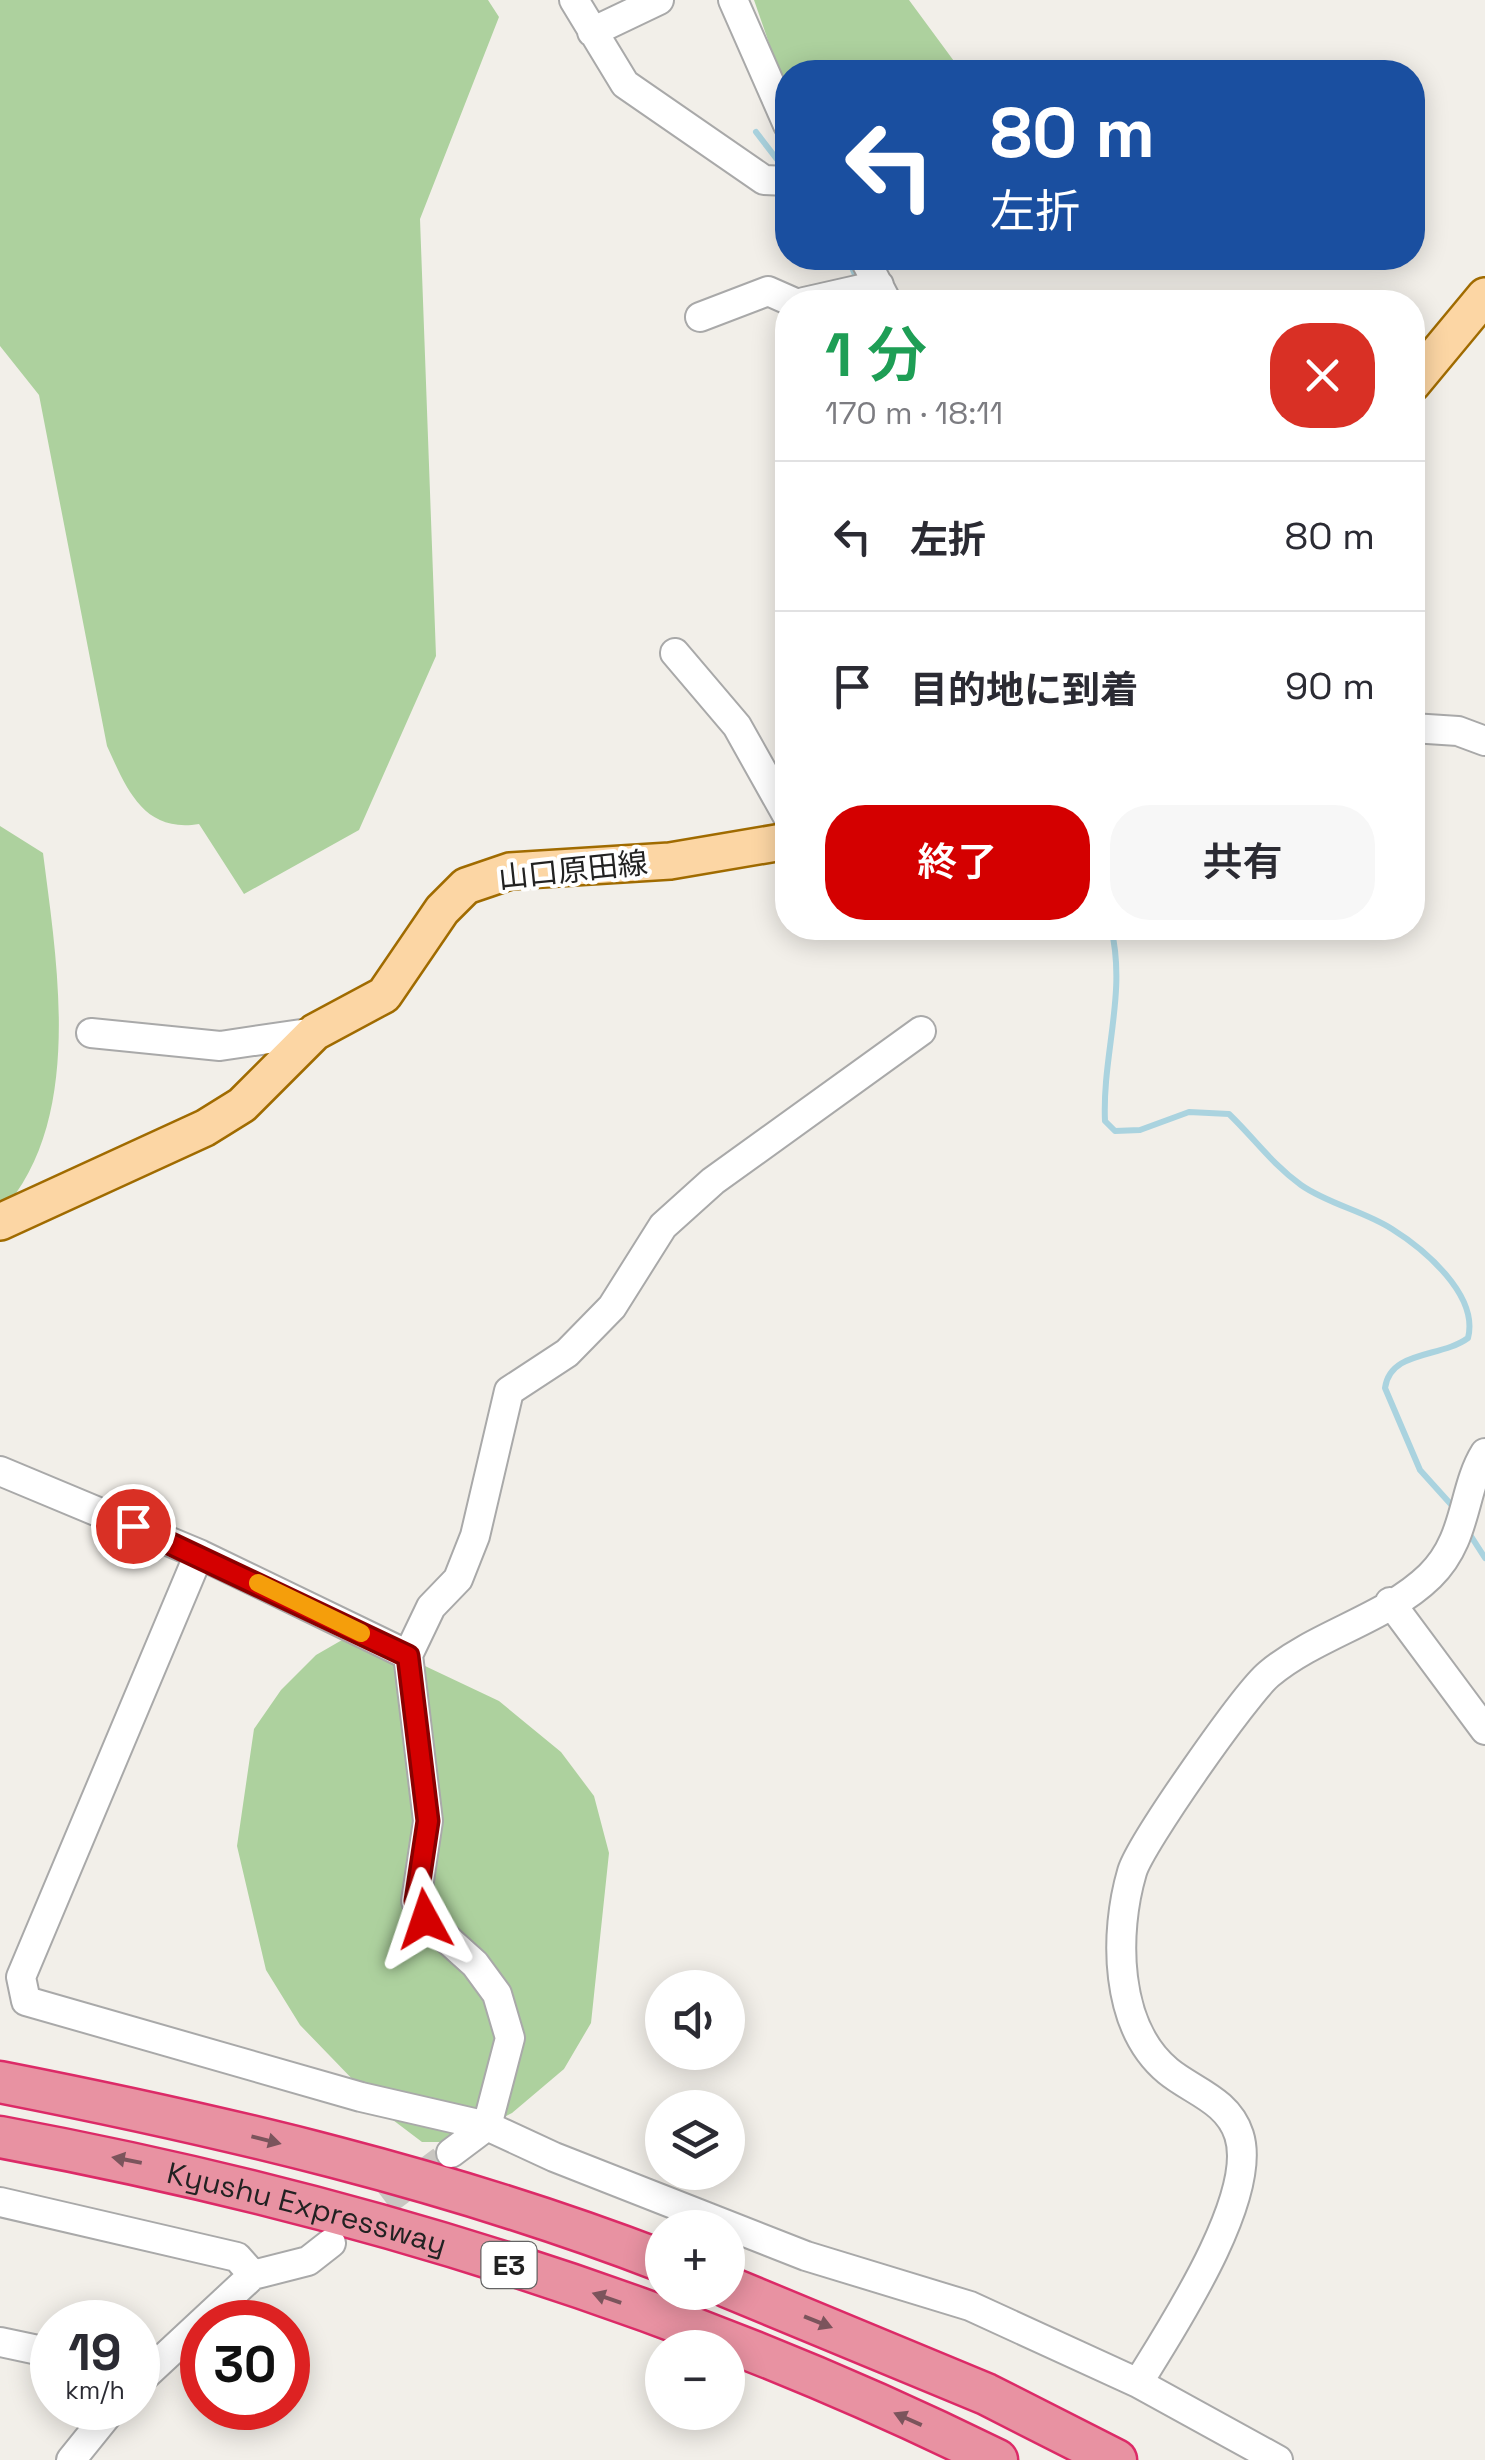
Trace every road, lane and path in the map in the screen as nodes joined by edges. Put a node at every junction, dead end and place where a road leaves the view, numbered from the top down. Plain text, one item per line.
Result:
1 (574, 0) edge
2 (659, 0) edge
3 (733, 0) edge
4 (592, 32) junction
5 (775, 95) edge
6 (775, 180) edge
7 (775, 294) edge
8 (1485, 296) edge
9 (700, 318) dead end
10 (1425, 368) edge
11 (674, 653) dead end
12 (1425, 729) edge
13 (1485, 741) edge
14 (775, 794) edge
15 (775, 843) edge
16 (920, 1031) dead end
17 (315, 1032) junction
18 (91, 1033) dead end
19 (0, 1222) edge
20 (1485, 1452) edge
21 (0, 1470) edge
22 (199, 1554) junction
23 (1390, 1602) junction
24 (408, 1656) junction
25 (1485, 1730) edge
26 (0, 2082) edge
27 (487, 2126) junction
28 (0, 2136) edge
29 (451, 2153) tunnel mouth
30 (0, 2202) edge
31 (331, 2243) tunnel mouth
32 (645, 2256) edge
33 (254, 2275) junction
34 (745, 2293) edge
35 (0, 2342) edge
36 (30, 2348) edge
37 (160, 2357) edge
38 (1138, 2383) junction
39 (95, 2430) edge
40 (71, 2460) edge
41 (997, 2460) edge
42 (1116, 2460) edge
43 (1278, 2460) edge

1 - 4 street
2 - 4 street
3 - 5 street
4 - 6 street
7 - 9 street
8 - 10 main road
11 - 14 street
12 - 13 street
15 - 17 main road, 山口原田線
16 - 24 street
17 - 18 street
17 - 19 main road, 山口原田線
20 - 23 street
21 - 22 street
22 - 24 street
22 - 27 street
23 - 25 street
23 - 38 street
24 - 27 street
26 -> 32 highway, Kyushu Expressway / E3
27 - 29 street
27 - 38 street
41 -> 28 highway, Kyushu Expressway / E3
30 - 33 street
31 - 33 street
33 - 37 street
34 -> 42 highway
35 - 36 street
38 - 43 street
39 - 40 street

